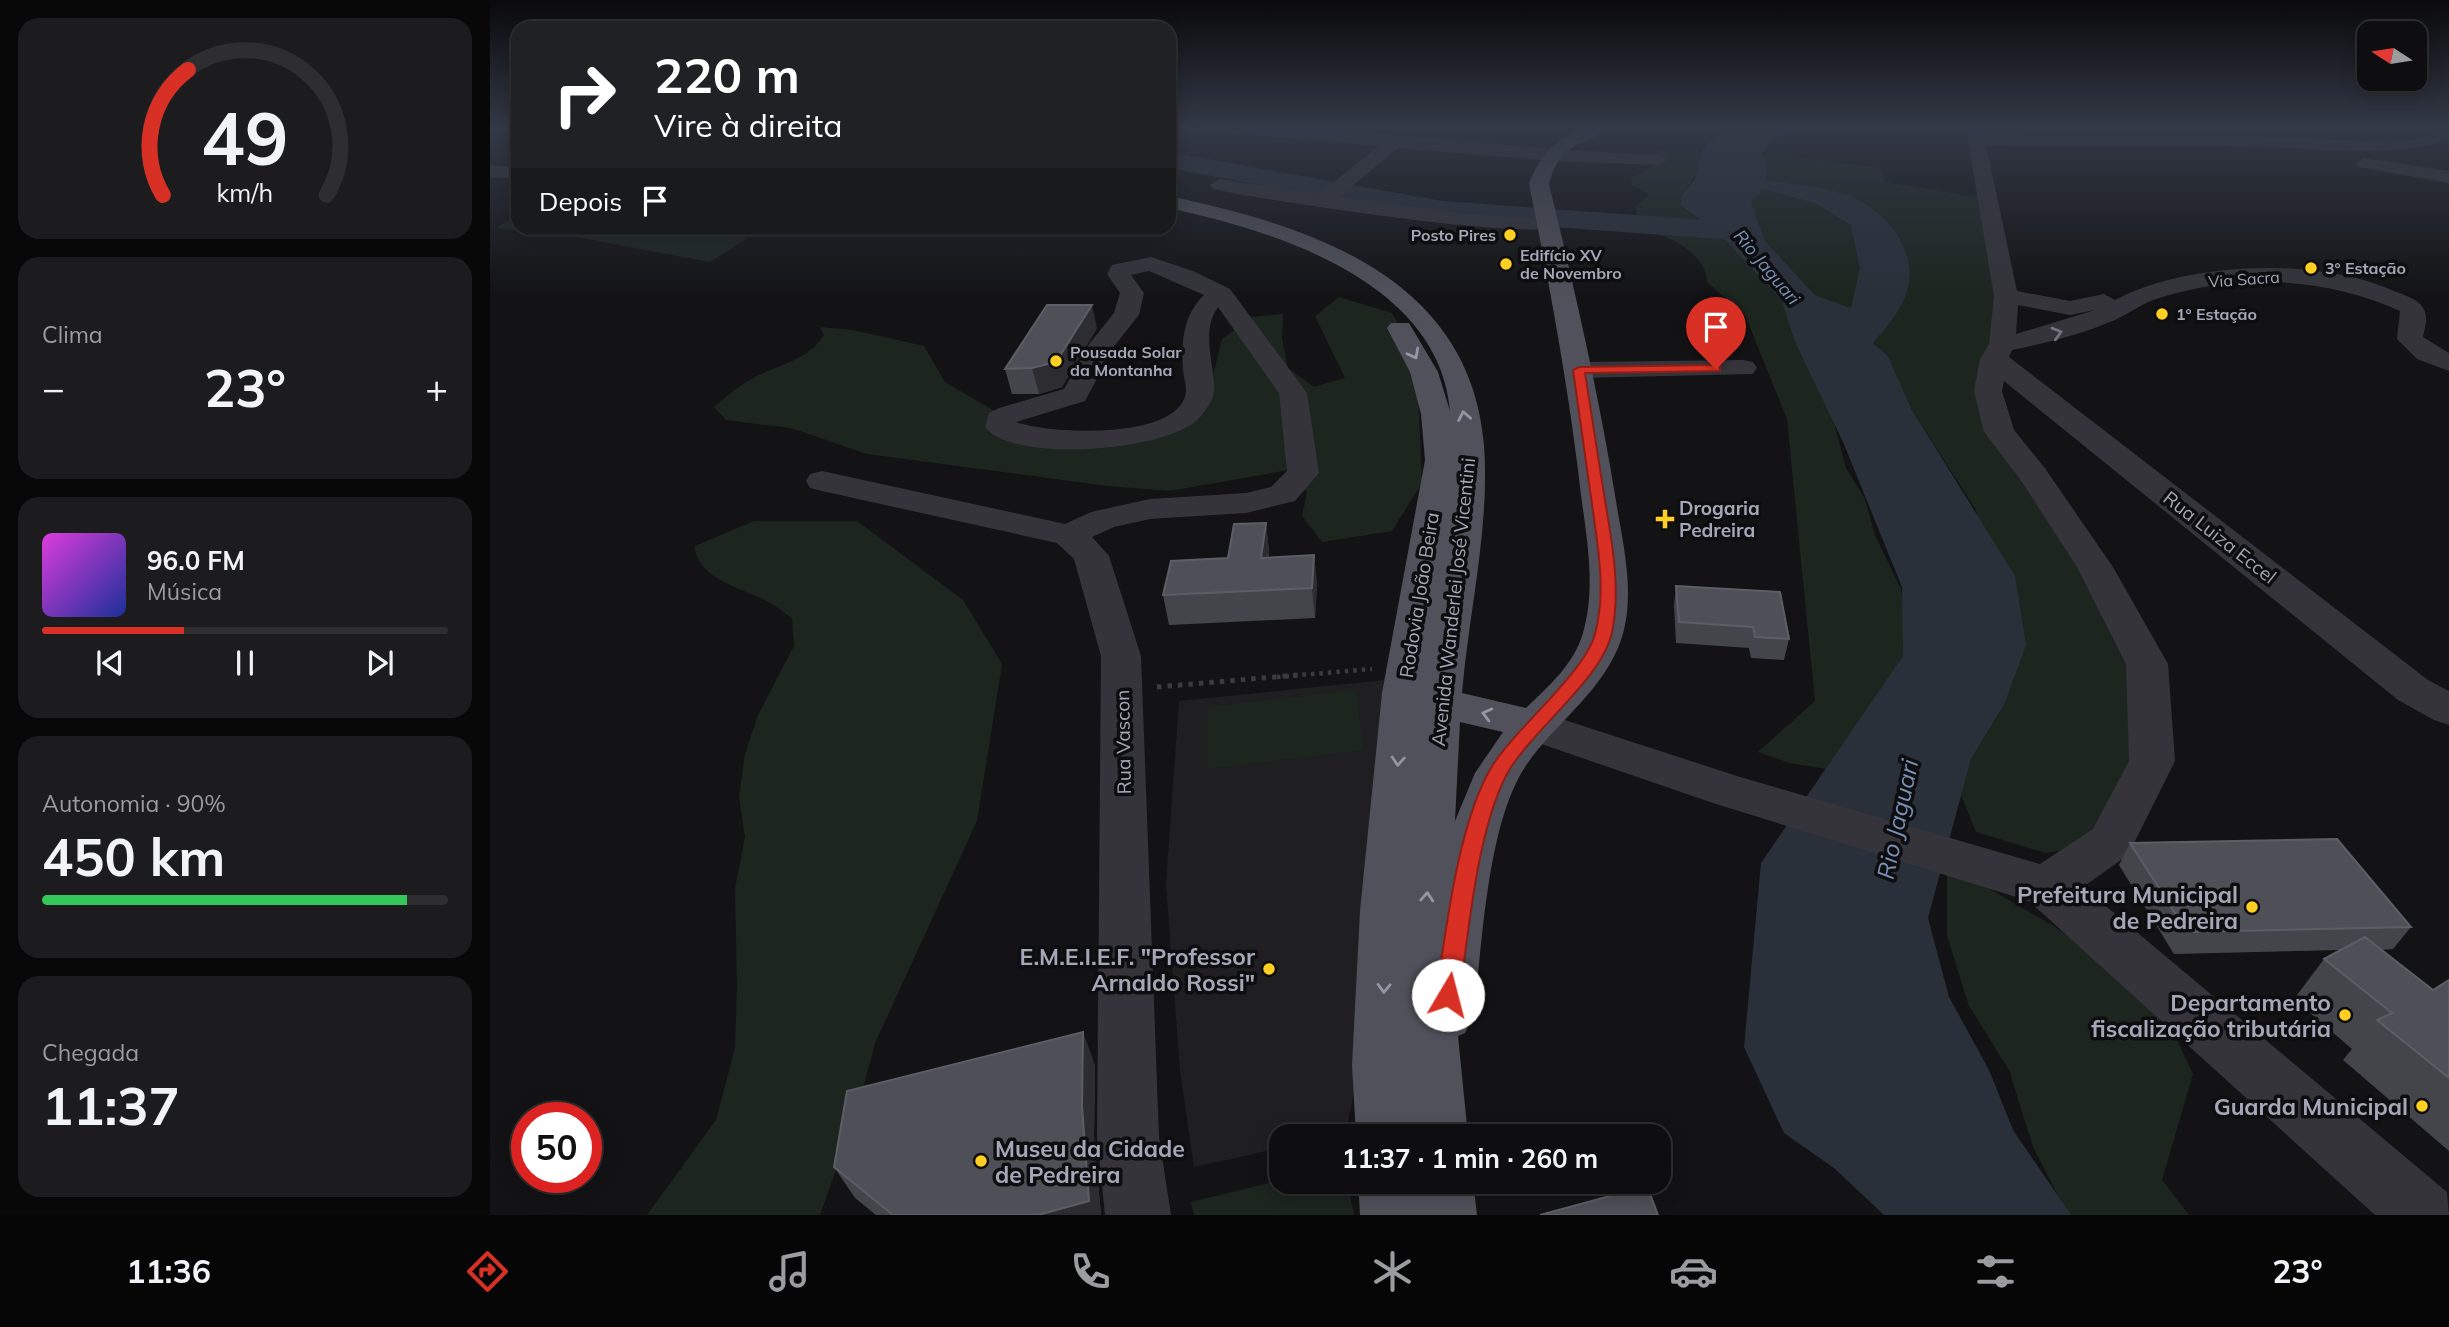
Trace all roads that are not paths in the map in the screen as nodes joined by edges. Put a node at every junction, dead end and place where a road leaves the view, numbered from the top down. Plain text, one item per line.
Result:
1 (1345, 183) edge
2 (1539, 183) edge
3 (1994, 183) edge
4 (1331, 194) junction
5 (1215, 198) junction
6 (1176, 201) edge
7 (1176, 212) edge
8 (1547, 222) junction
9 (1220, 294) junction
10 (2140, 294) junction
11 (2006, 296) junction
12 (1998, 351) junction
13 (2437, 353) edge
14 (1743, 368) dead end
15 (1579, 370) junction
16 (822, 481) dead end
17 (1069, 535) junction
18 (1417, 687) junction
19 (2449, 710) edge
20 (1534, 725) junction
21 (2046, 886) junction
22 (1435, 1115) edge
23 (1386, 1124) edge
24 (1391, 1194) edge
25 (1442, 1194) edge
26 (1138, 1215) edge
27 (1393, 1215) edge
28 (1444, 1215) edge
29 (2424, 1215) edge

1 - 4 street
2 - 8 main road
3 - 11 street
4 - 5 street
4 - 8 street
5 - 6 main road
18 -> 5 main road, Avenida Wanderlei José Vicentini
7 -> 18 main road, Rodovia João Beira
8 - 15 main road
9 - 9 street
9 - 17 street
10 - 11 street, Via Sacra
12 -> 10 street, Via Sacra
10 - 13 street, Via Sacra
11 - 12 street
12 - 19 street, Rua Luiza Eccel
12 - 21 street
14 - 15 street
15 - 20 main road
16 - 17 street
17 - 26 street, Rua Vascon
20 -> 18 main road
22 -> 18 main road, Avenida Wanderlei José Vicentini
18 -> 23 main road, Rodovia João Beira
20 - 21 street
20 - 22 main road
21 - 29 street
24 - 27 main road
25 - 28 main road

